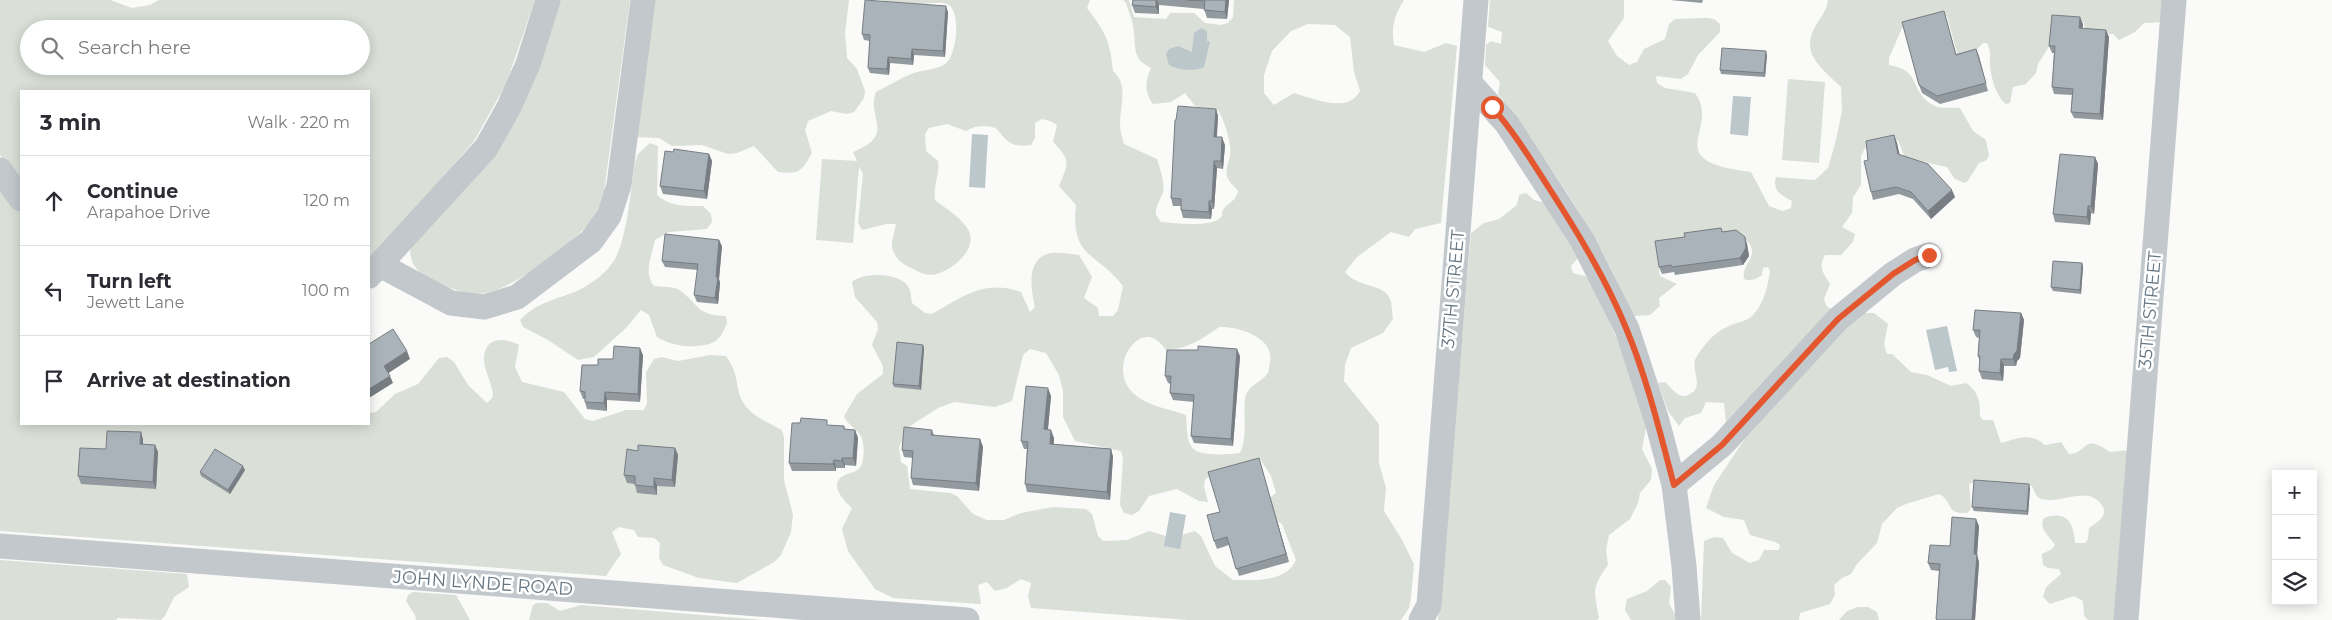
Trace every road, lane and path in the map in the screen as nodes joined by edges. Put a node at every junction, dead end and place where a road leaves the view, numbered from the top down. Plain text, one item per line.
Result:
1 (548, 0) edge
2 (643, 0) edge
3 (1476, 0) edge
4 (2174, 0) edge
5 (1470, 83) junction
6 (0, 170) edge
7 (20, 198) edge
8 (1929, 255) dead end
9 (374, 270) edge
10 (1674, 485) junction
11 (0, 546) edge
12 (967, 620) edge
13 (1421, 620) edge
14 (1688, 620) edge
15 (2126, 620) edge

1 - 9 street
2 - 9 street
3 - 5 street, 37TH STREET
4 - 15 street, 35TH STREET
5 - 10 street
5 - 13 street, 37TH STREET
6 - 7 street
8 - 10 street
10 - 14 street
11 - 12 street, JOHN LYNDE ROAD

